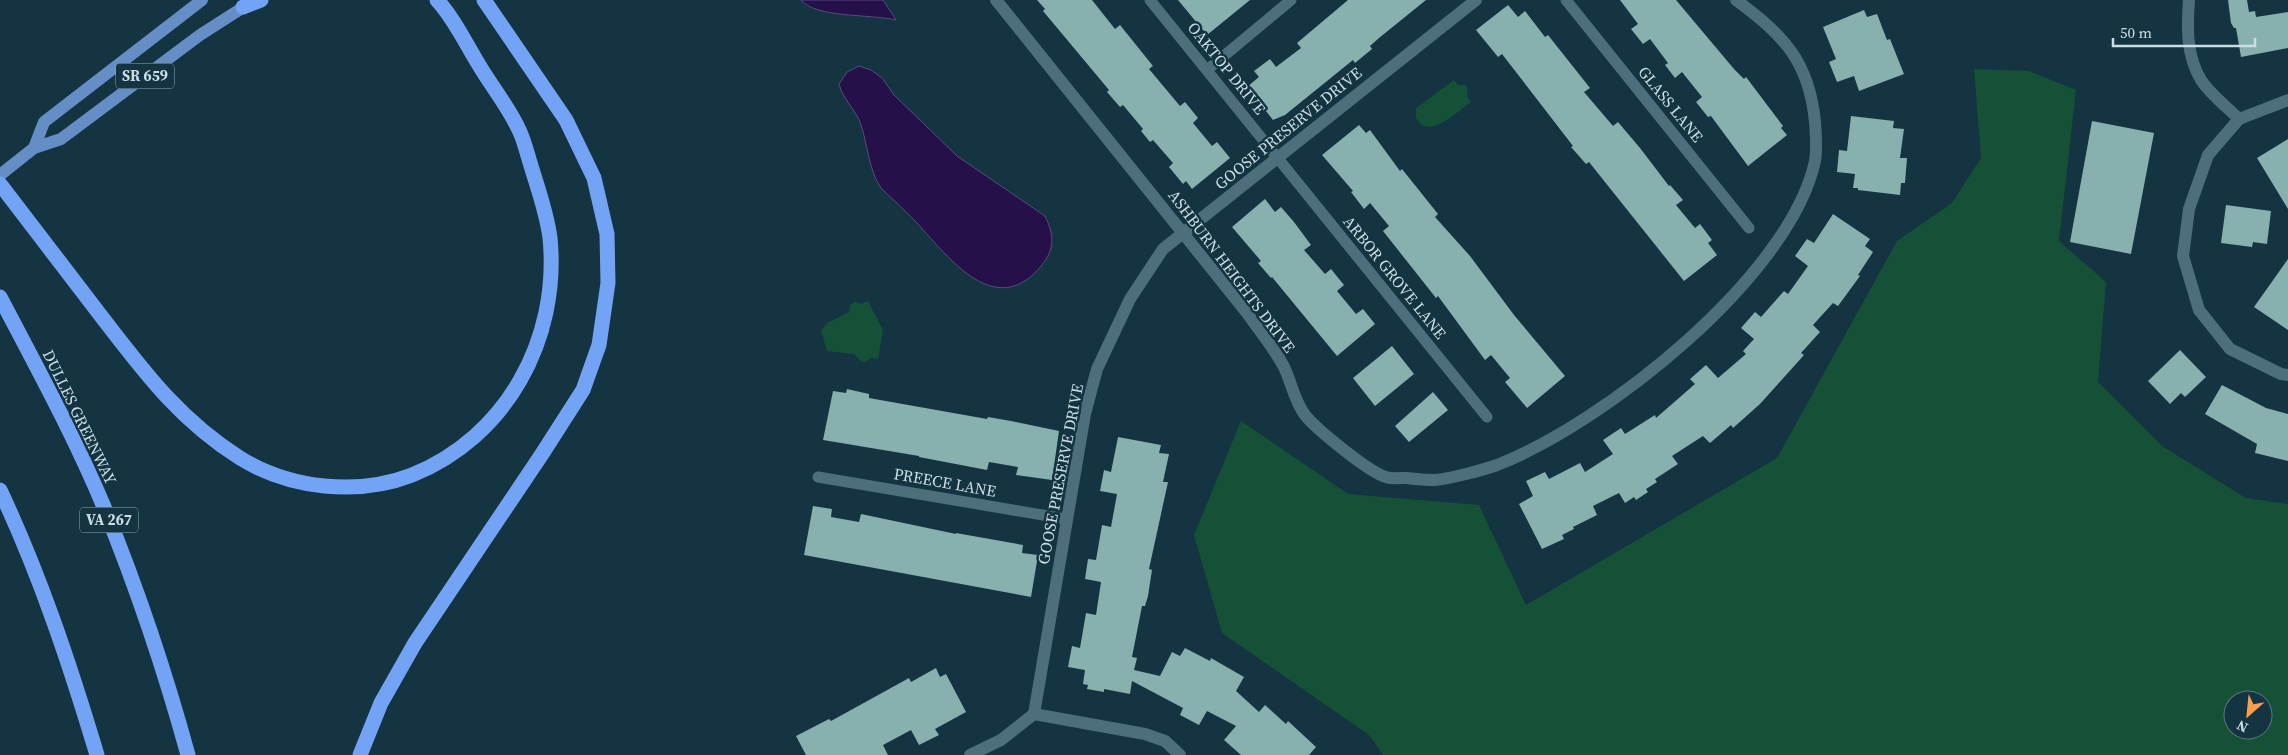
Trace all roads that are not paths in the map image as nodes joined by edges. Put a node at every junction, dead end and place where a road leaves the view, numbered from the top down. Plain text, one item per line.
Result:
1 (202, 0) edge
2 (261, 0) edge
3 (437, 0) edge
4 (484, 0) edge
5 (997, 0) edge
6 (1150, 0) edge
7 (1291, 0) edge
8 (1476, 0) edge
9 (1566, 0) edge
10 (1736, 0) edge
11 (2189, 0) edge
12 (249, 3) edge
13 (1207, 70) junction
14 (2288, 100) edge
15 (2239, 119) junction
16 (34, 148) junction
17 (1278, 157) junction
18 (0, 175) edge
19 (0, 184) edge
20 (1750, 228) dead end
21 (1184, 233) junction
22 (0, 297) edge
23 (2288, 375) edge
24 (1487, 417) dead end
25 (818, 477) dead end
26 (0, 490) edge
27 (1066, 519) junction
28 (1034, 714) junction
29 (97, 755) edge
30 (188, 755) edge
31 (360, 755) edge
32 (970, 755) edge
33 (1180, 755) edge

1 - 16 main road, SR 659
2 - 12 highway
3 - 19 highway
4 - 31 highway
5 - 21 street, ASHBURN HEIGHTS DRIVE
6 - 13 lane, OAKTOP DRIVE
7 - 13 lane
8 - 17 street, GOOSE PRESERVE DRIVE
9 - 20 lane, GLASS LANE
10 - 21 street, ASHBURN HEIGHTS DRIVE
11 - 15 street
12 - 16 main road, SR 659
13 - 17 lane, OAKTOP DRIVE
14 - 15 street
15 - 23 street
16 - 18 main road, SR 659
17 - 21 street, GOOSE PRESERVE DRIVE
17 - 24 lane, ARBOR GROVE LANE
21 - 27 street, GOOSE PRESERVE DRIVE
22 - 30 highway, DULLES GREENWAY / VA 267
25 - 27 lane, PREECE LANE
26 - 29 highway
27 - 28 street, GOOSE PRESERVE DRIVE
28 - 32 street
28 - 33 street

